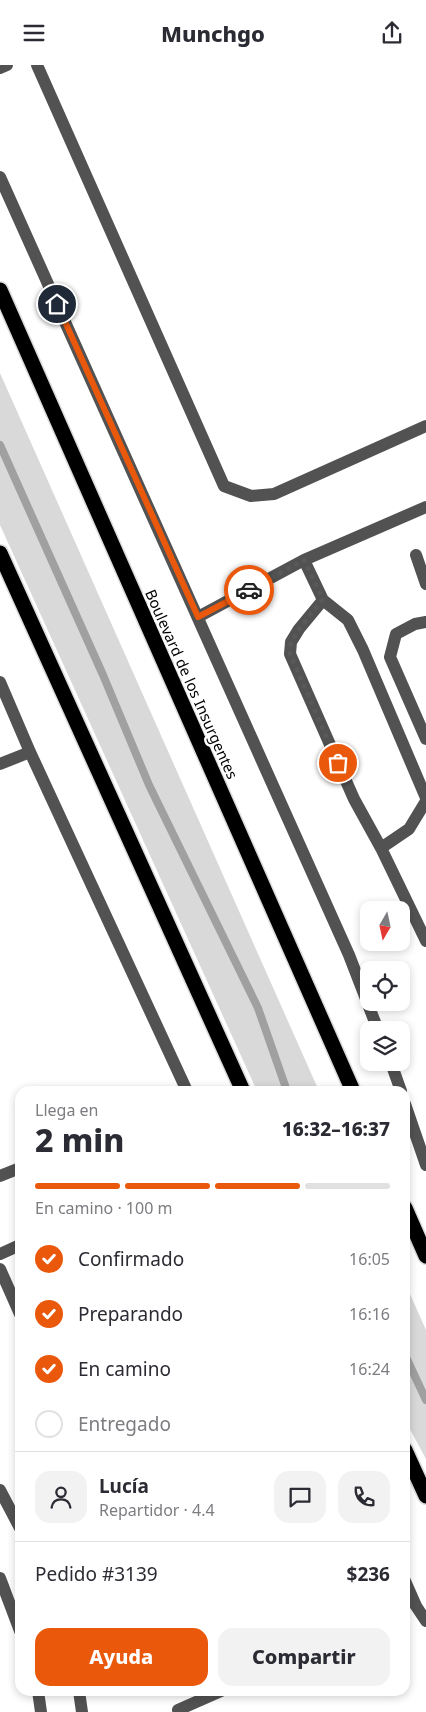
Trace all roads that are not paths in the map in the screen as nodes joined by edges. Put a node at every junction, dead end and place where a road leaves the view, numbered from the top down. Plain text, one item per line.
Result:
1 (7, 65) edge
2 (37, 65) edge
3 (0, 68) edge
4 (0, 177) edge
5 (0, 291) edge
6 (426, 426) edge
7 (426, 507) edge
8 (0, 553) edge
9 (416, 555) dead end
10 (304, 560) junction
11 (426, 584) edge
12 (323, 599) junction
13 (198, 617) junction
14 (426, 622) edge
15 (0, 682) edge
16 (426, 739) edge
17 (30, 752) junction
18 (0, 764) edge
19 (426, 799) edge
20 (381, 847) junction
21 (426, 941) edge
22 (375, 1021) edge
23 (394, 1071) edge
24 (185, 1086) edge
25 (241, 1086) edge
26 (351, 1086) edge
27 (399, 1086) edge
28 (410, 1119) edge
29 (426, 1165) edge
30 (15, 1170) edge
31 (0, 1176) edge
32 (410, 1219) edge
33 (15, 1247) edge
34 (0, 1254) edge
35 (426, 1256) edge
36 (0, 1269) edge
37 (15, 1296) edge
38 (410, 1461) edge
39 (0, 1490) edge
40 (426, 1496) edge
41 (15, 1518) edge
42 (0, 1578) edge
43 (411, 1609) edge
44 (15, 1618) edge
45 (426, 1621) edge
46 (39, 1696) edge
47 (80, 1696) edge
48 (210, 1696) edge
49 (178, 1710) dead end
50 (41, 1712) edge
51 (82, 1712) edge

1 - 3 street
2 - 6 street
4 - 13 street
5 - 26 highway, Boulevard de los Insurgentes
7 - 10 street
8 - 25 highway
9 - 11 street
10 - 12 street
10 - 13 street
12 - 19 street
12 - 20 street
13 - 22 street
14 - 16 street
15 - 17 street
17 - 18 street
17 - 24 street
19 - 20 street
20 - 21 street
23 - 27 street
28 - 29 street
30 - 31 street
32 - 35 highway
33 - 34 street
36 - 37 street
38 - 40 highway
39 - 41 street
42 - 44 street
43 - 45 street
46 - 50 street
47 - 51 street
48 - 49 street

